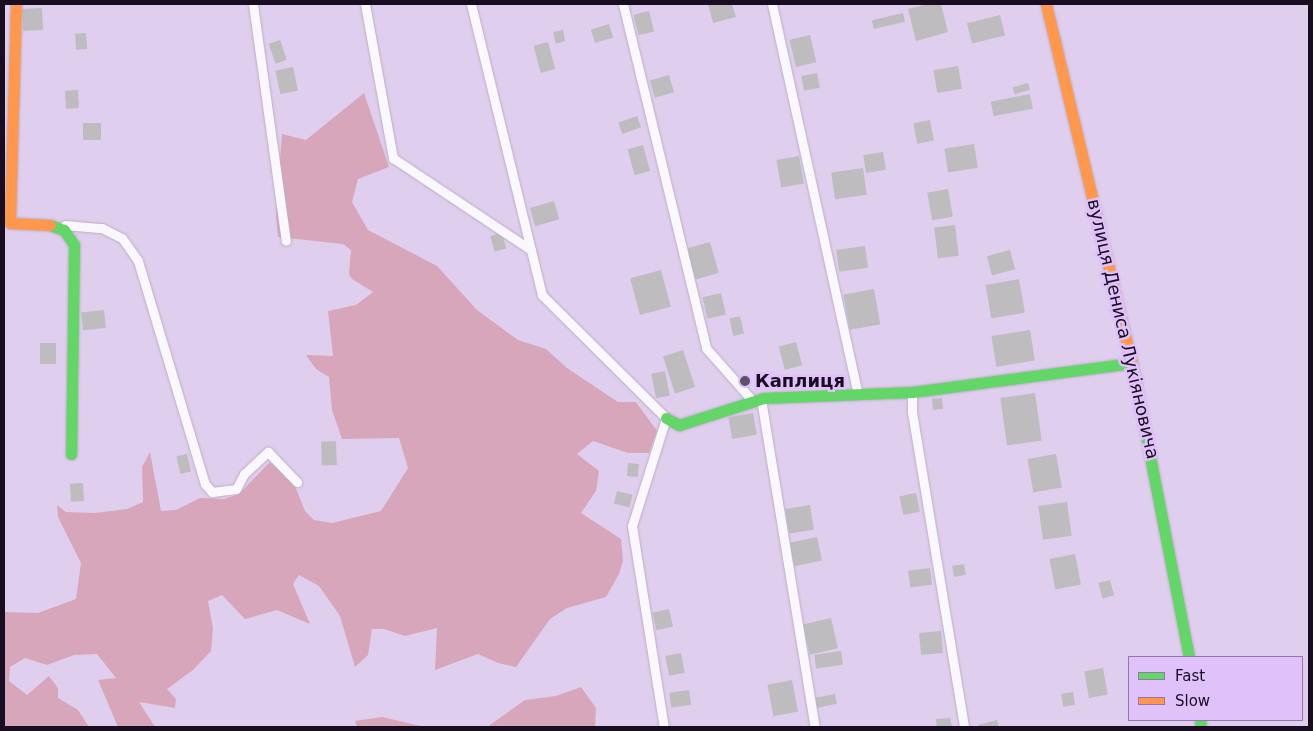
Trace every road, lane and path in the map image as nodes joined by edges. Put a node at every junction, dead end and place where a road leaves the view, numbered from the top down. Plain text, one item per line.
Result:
1 (16, 4) edge
2 (252, 4) edge
3 (365, 4) edge
4 (471, 4) edge
5 (623, 4) edge
6 (772, 4) edge
7 (1046, 4) edge
8 (46, 224) junction
9 (286, 241) dead end
10 (531, 250) junction
11 (1132, 363) junction
12 (912, 392) junction
13 (858, 394) junction
14 (757, 400) junction
15 (666, 418) junction
16 (70, 454) dead end
17 (297, 482) dead end
18 (1189, 656) edge
19 (664, 727) edge
20 (815, 727) edge
21 (964, 727) edge

1 - 8 main road
2 - 9 lane
3 - 10 lane
4 - 10 lane
5 - 14 lane
6 - 13 lane
7 - 11 main road, вулиця Дениса Лукіяновича
8 - 16 main road
8 - 17 lane
10 - 15 lane
11 - 12 main road
11 - 18 main road, вулиця Дениса Лукіяновича
12 - 13 main road
12 - 21 lane
13 - 14 main road
14 - 15 main road
14 - 20 lane
15 - 19 lane

